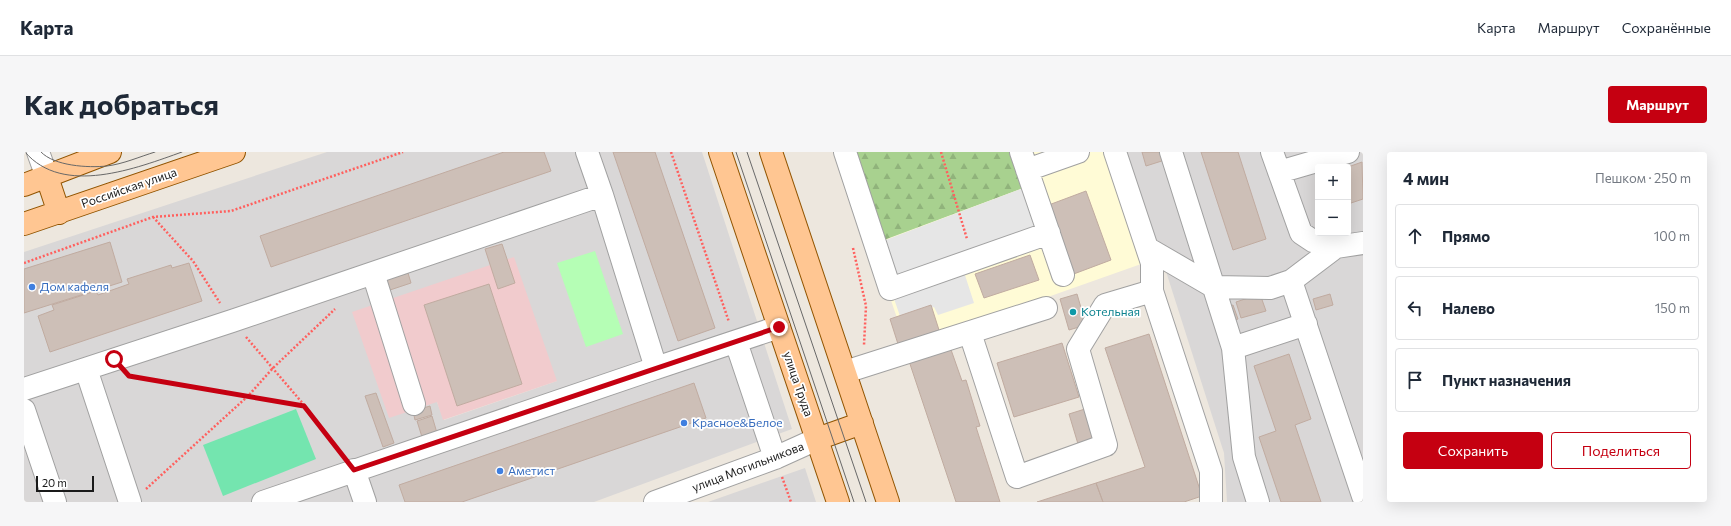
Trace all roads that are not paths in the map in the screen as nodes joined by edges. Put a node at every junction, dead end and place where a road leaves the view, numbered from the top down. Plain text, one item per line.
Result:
1 (38, 152) edge
2 (110, 152) edge
3 (234, 152) edge
4 (586, 152) edge
5 (720, 152) edge
6 (771, 152) edge
7 (845, 152) edge
8 (1078, 152) edge
9 (1115, 152) edge
10 (1171, 152) edge
11 (1272, 152) edge
12 (1348, 152) edge
13 (1024, 161) edge
14 (1279, 172) junction
15 (47, 177) junction
16 (24, 185) edge
17 (602, 195) junction
18 (59, 213) junction
19 (24, 224) edge
20 (1049, 234) junction
21 (1363, 243) edge
22 (1336, 247) junction
23 (1147, 248) junction
24 (373, 273) junction
25 (1063, 275) dead end
26 (1291, 281) junction
27 (1214, 287) junction
28 (1152, 291) junction
29 (1046, 308) dead end
30 (1306, 324) junction
31 (779, 327) junction
32 (970, 332) junction
33 (736, 342) junction
34 (1233, 348) junction
35 (656, 368) junction
36 (86, 369) junction
37 (854, 370) junction
38 (24, 389) edge
39 (414, 404) dead end
40 (24, 410) edge
41 (862, 423) junction
42 (817, 439) junction
43 (775, 458) junction
44 (354, 470) junction
45 (1363, 496) edge
46 (136, 498) edge
47 (677, 498) edge
48 (55, 502) edge
49 (263, 502) edge
50 (365, 502) edge
51 (655, 502) edge
52 (838, 502) edge
53 (888, 502) edge
54 (1211, 502) edge
55 (1258, 502) edge

1 - 15 street
2 - 15 main road
3 - 18 main road, Российская улица
4 - 17 street
5 - 31 main road, улица Труда
6 - 37 main road
7 - 20 street
8 - 13 street
9 - 23 street
10 - 27 street
11 - 14 street
12 - 14 street
13 - 20 street
14 - 22 street
15 - 16 main road
15 - 18 main road
17 - 24 street
17 - 35 street
18 - 19 main road, Российская улица
20 - 25 street
21 - 22 street
22 - 26 street
23 - 27 street
23 - 28 street
24 - 36 street
24 - 39 street
26 - 27 street
26 - 30 street
27 - 34 street
28 - 32 street
28 - 54 street
29 - 32 street
30 - 34 street
30 - 45 street
31 - 33 street
31 - 42 main road, улица Труда
32 - 37 street
33 - 35 street
33 - 43 street
34 - 55 street
35 - 44 street
36 - 38 street
36 - 46 street
37 - 41 main road
40 - 48 street
41 - 42 main road
41 - 53 main road
42 - 43 street, улица Могильникова
42 - 52 main road, улица Труда
43 - 47 street, улица Могильникова
44 - 49 street
44 - 50 street
47 - 51 street, улица Могильникова

